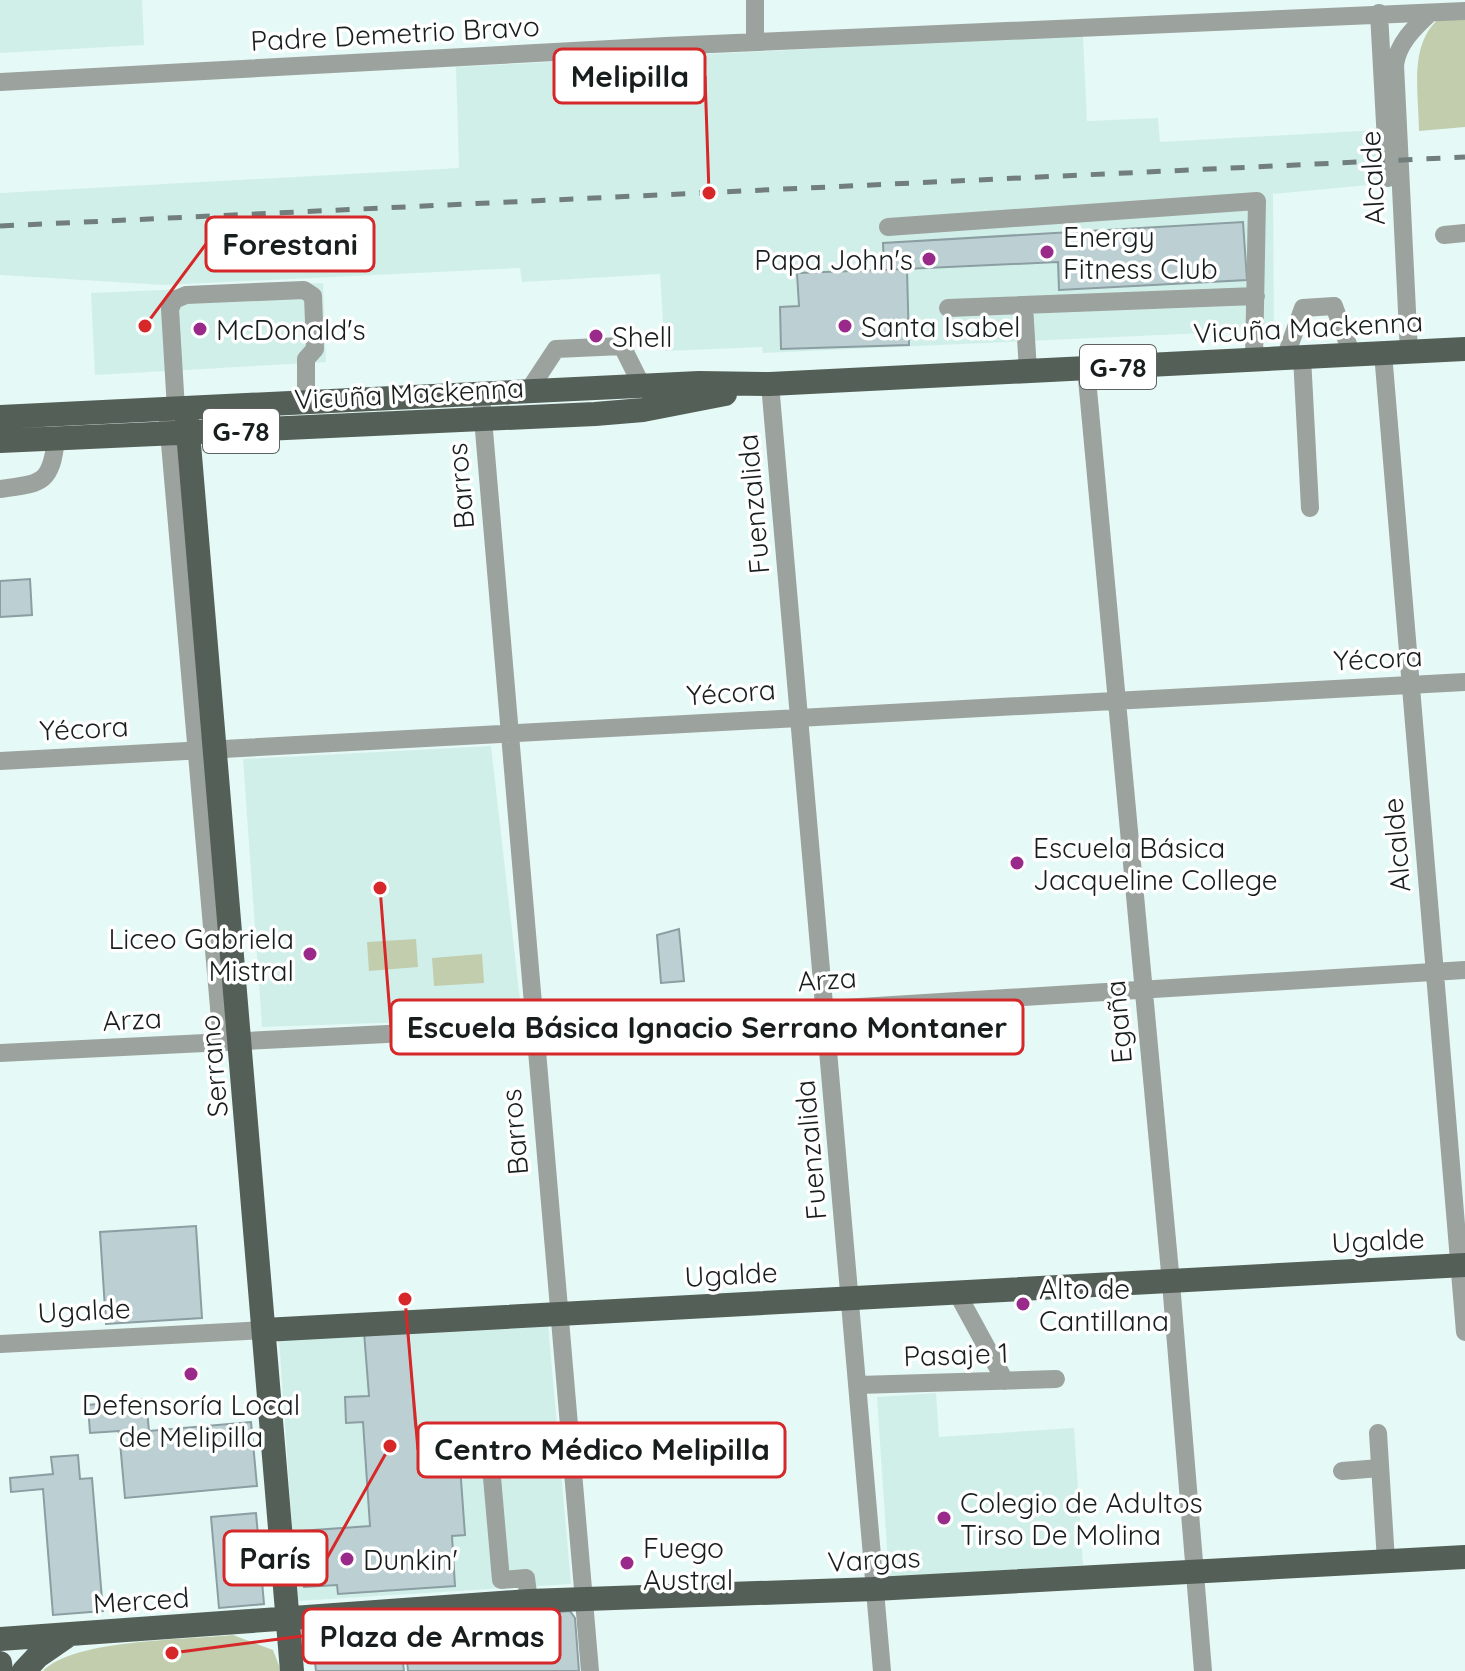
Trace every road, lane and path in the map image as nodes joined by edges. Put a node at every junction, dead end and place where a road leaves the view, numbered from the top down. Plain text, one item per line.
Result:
1 (755, 0) edge
2 (1465, 11) edge
3 (1379, 13) junction
4 (1430, 13) junction
5 (755, 42) junction
6 (0, 82) edge
7 (888, 227) dead end
8 (1465, 233) edge
9 (1444, 235) dead end
10 (1256, 296) junction
11 (1024, 305) junction
12 (948, 308) dead end
13 (1465, 349) edge
14 (1397, 352) junction
15 (1352, 355) junction
16 (1293, 358) junction
17 (1254, 360) junction
18 (1086, 368) junction
19 (1028, 371) junction
20 (770, 384) junction
21 (642, 386) junction
22 (527, 393) junction
23 (306, 403) junction
24 (482, 408) junction
25 (176, 409) junction
26 (0, 417) edge
27 (179, 434) junction
28 (56, 439) junction
29 (0, 441) edge
30 (0, 489) edge
31 (1310, 508) dead end
32 (1465, 682) edge
33 (1411, 684) junction
34 (1117, 700) junction
35 (801, 715) junction
36 (509, 733) junction
37 (206, 750) junction
38 (0, 761) edge
39 (1465, 970) edge
40 (1435, 972) junction
41 (1143, 989) junction
42 (825, 1007) junction
43 (532, 1027) junction
44 (231, 1042) junction
45 (0, 1053) edge
46 (1462, 1266) edge
47 (1171, 1283) junction
48 (957, 1293) junction
49 (851, 1298) junction
50 (559, 1314) junction
51 (264, 1330) junction
52 (1465, 1332) edge
53 (0, 1344) edge
54 (1056, 1379) dead end
55 (1005, 1381) junction
56 (858, 1385) junction
57 (1378, 1433) dead end
58 (572, 1458) junction
59 (1380, 1468) junction
60 (1342, 1471) dead end
61 (1465, 1557) edge
62 (1386, 1561) junction
63 (1195, 1572) junction
64 (875, 1589) junction
65 (584, 1599) junction
66 (529, 1601) junction
67 (287, 1620) junction
68 (238, 1623) junction
69 (70, 1634) junction
70 (0, 1639) edge
71 (0, 1663) edge
72 (1, 1671) edge
73 (24, 1671) edge
74 (292, 1671) edge
75 (590, 1671) edge
76 (882, 1671) edge
77 (1203, 1671) edge

1 - 5 street
2 - 4 street, Padre Demetrio Bravo
3 - 4 street, Padre Demetrio Bravo
3 - 5 street, Padre Demetrio Bravo
3 - 14 street, Alcalde
4 - 14 street, Alcalde
5 - 6 street, Padre Demetrio Bravo
7 - 10 street
8 - 9 street
10 - 11 street
10 - 17 street
11 - 12 street
11 - 19 street
13 - 14 main road, Vicuña Mackenna / G-78
14 - 15 main road, Vicuña Mackenna / G-78
14 - 33 street, Alcalde
15 - 16 main road, Vicuña Mackenna / G-78
15 - 16 street
16 - 17 main road, Vicuña Mackenna / G-78
16 - 31 street
17 - 18 main road, Vicuña Mackenna / G-78
18 - 19 main road, Vicuña Mackenna / G-78
18 - 34 street, Egaña
19 - 20 main road, Vicuña Mackenna / G-78
20 - 21 main road, Vicuña Mackenna / G-78
20 - 24 main road, Vicuña Mackenna / G-78
20 - 35 street, Fuenzalida
21 - 22 main road, Vicuña Mackenna / G-78
21 - 22 street
22 - 24 main road, Vicuña Mackenna / G-78
23 - 24 main road, Vicuña Mackenna / G-78
23 - 25 main road, Vicuña Mackenna / G-78
23 - 25 street
24 - 27 main road, Vicuña Mackenna / G-78
24 - 36 street, Barros
25 - 26 main road, Vicuña Mackenna / G-78
25 - 27 main road, Serrano
27 - 28 main road, Vicuña Mackenna / G-78
27 - 37 main road, Serrano
28 - 29 main road, Vicuña Mackenna / G-78
28 - 30 street
32 - 33 street, Yécora
33 - 34 street, Yécora
33 - 40 street, Alcalde
34 - 35 street, Yécora
34 - 41 street, Egaña
35 - 36 street, Yécora
35 - 42 street, Fuenzalida
36 - 37 street, Yécora
36 - 43 street, Barros
37 - 38 street, Yécora
37 - 44 main road, Serrano
39 - 40 street, Arza
40 - 41 street, Arza
40 - 46 street, Alcalde
41 - 42 street, Arza
41 - 47 street, Egaña
42 - 43 street, Arza
42 - 49 street, Fuenzalida
43 - 44 street, Arza
43 - 50 street, Barros
44 - 45 street, Arza
44 - 51 main road, Serrano
46 - 47 main road, Ugalde
46 - 52 street, Alcalde
47 - 48 main road, Ugalde
47 - 63 street, Egaña
48 - 49 main road, Ugalde
48 - 55 street
49 - 50 main road, Ugalde
49 - 56 street, Fuenzalida
50 - 51 main road, Ugalde
50 - 58 street, Barros
51 - 53 street, Ugalde
51 - 67 main road, Serrano
54 - 55 street, Pasaje 1
55 - 56 street, Pasaje 1
56 - 64 street, Fuenzalida
57 - 59 street
58 - 65 street, Barros
58 - 66 street
59 - 60 street
59 - 62 street
61 - 62 main road, Vargas
62 - 63 main road, Vargas
63 - 64 main road, Vargas
63 - 77 street, Egaña
64 - 65 main road, Vargas
64 - 76 street, Fuenzalida
65 - 66 main road, Vargas
65 - 75 street, Barros
66 - 67 main road, Vargas
67 - 68 main road, Merced
67 - 74 main road, Serrano
68 - 69 main road, Merced
68 - 74 main road
69 - 70 main road, Merced
69 - 73 main road
71 - 72 main road

